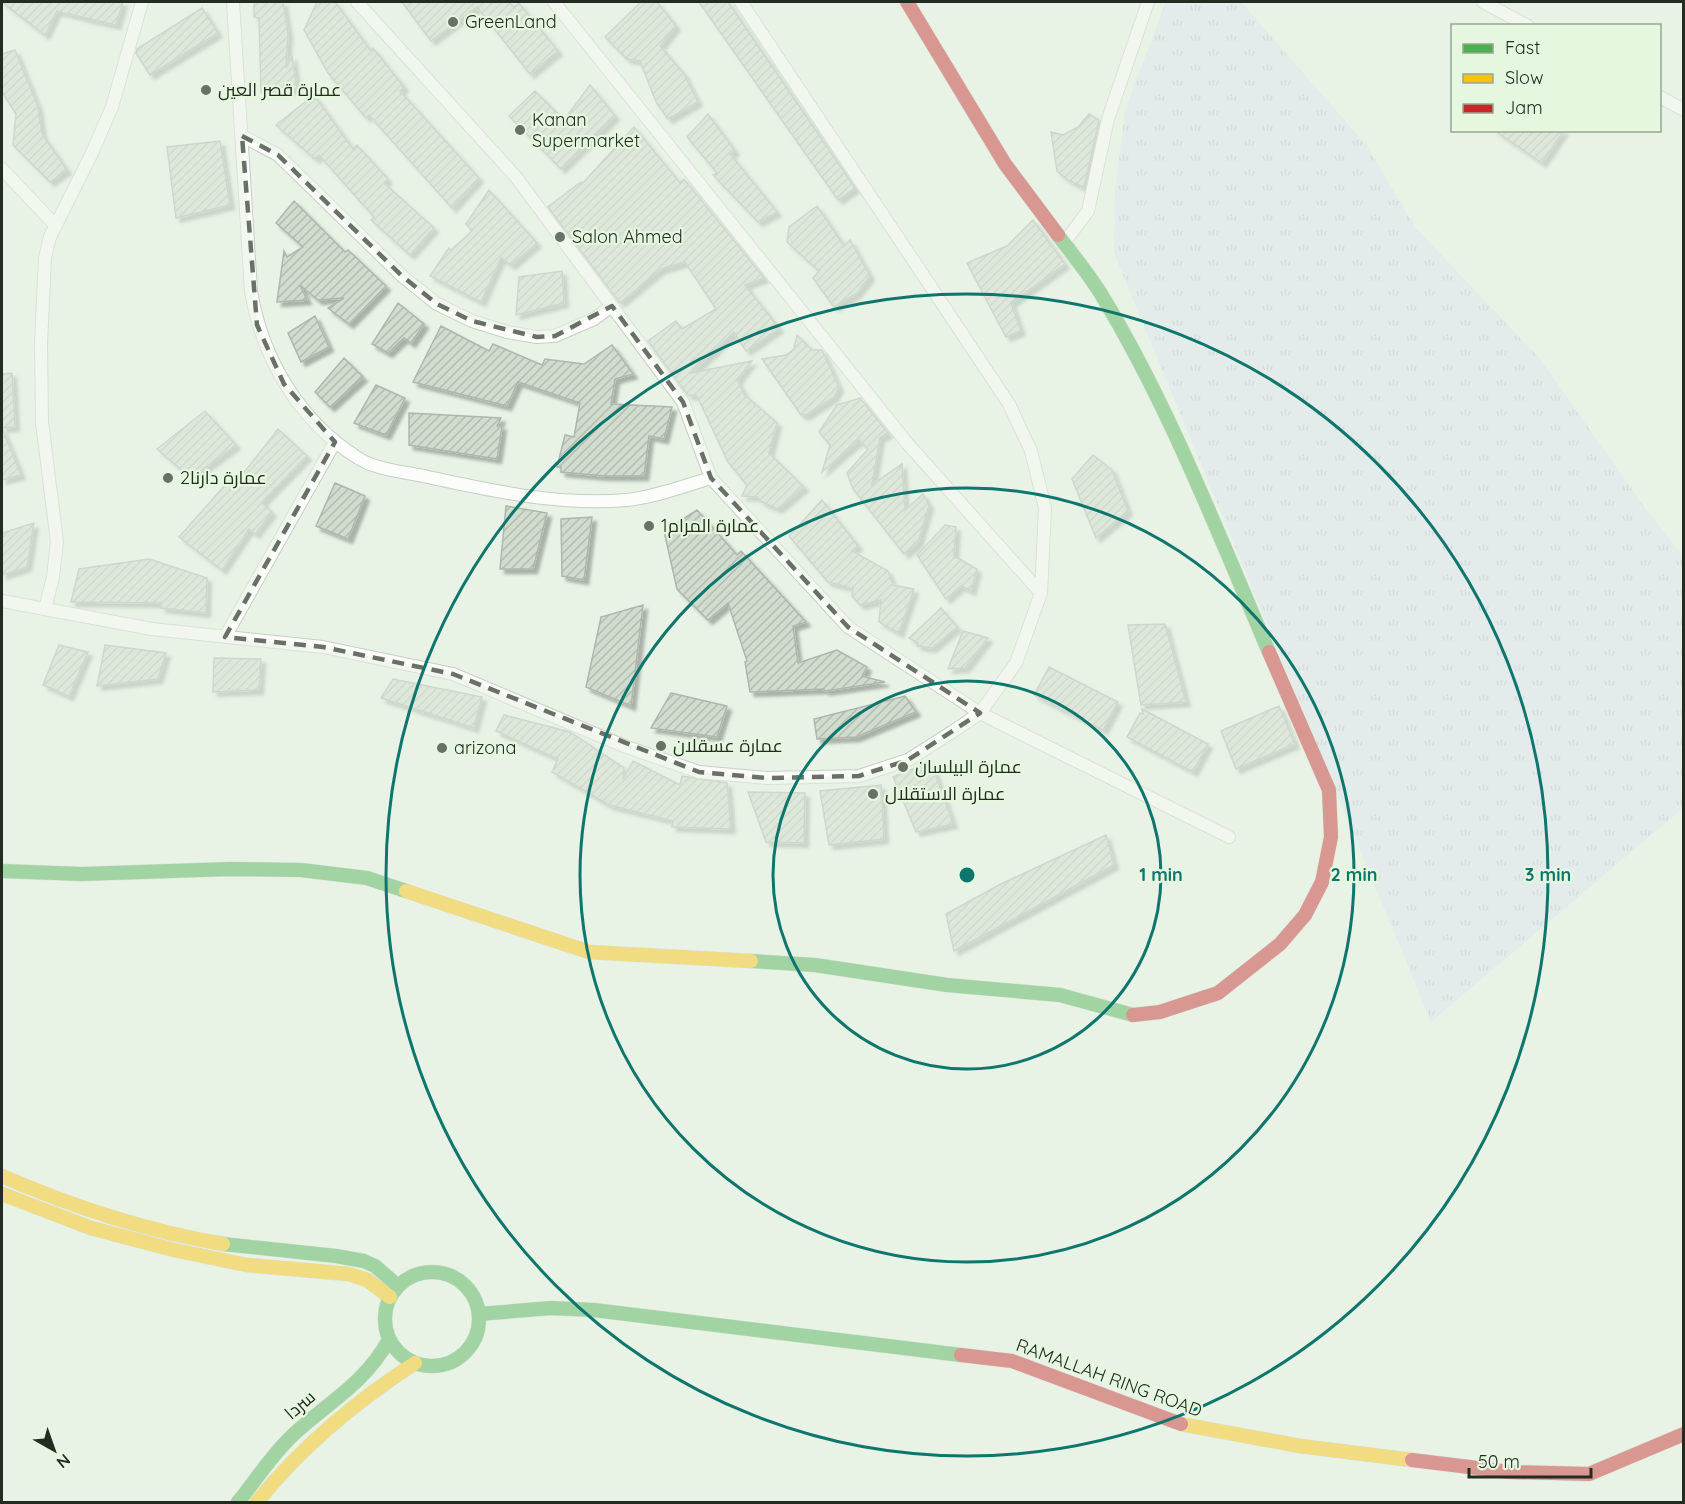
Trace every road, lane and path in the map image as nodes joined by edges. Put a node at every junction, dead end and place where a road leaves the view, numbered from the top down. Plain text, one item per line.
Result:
1 (142, 2) edge
2 (232, 2) edge
3 (357, 2) edge
4 (554, 2) edge
5 (741, 2) edge
6 (907, 2) edge
7 (1148, 2) edge
8 (1483, 2) edge
9 (1524, 24) edge
10 (1661, 98) edge
11 (1683, 110) edge
12 (242, 136) junction
13 (2, 169) edge
14 (56, 226) junction
15 (1064, 243) junction
16 (612, 306) junction
17 (335, 441) junction
18 (711, 478) junction
19 (1041, 593) junction
20 (2, 601) edge
21 (45, 609) junction
22 (225, 637) junction
23 (980, 713) junction
24 (1229, 837) dead end
25 (2, 871) edge
26 (2, 1176) edge
27 (2, 1194) edge
28 (394, 1291) junction
29 (479, 1314) junction
30 (390, 1340) junction
31 (415, 1363) junction
32 (1683, 1434) edge
33 (238, 1503) edge
34 (257, 1503) edge

1 - 14 street
2 - 12 street
3 - 16 street
4 - 19 street
5 - 19 street
6 - 15 street
7 - 15 street
8 - 9 street
10 - 11 street
12 - 16 street
12 - 17 street
13 - 14 street
14 - 21 street
15 - 25 street
16 - 18 street
17 - 18 street
17 - 22 street
18 - 23 street
19 - 23 street
20 - 21 street
21 - 22 street
22 - 23 street
23 - 24 street
26 - 28 street
27 - 28 street
28 - 29 street
28 - 30 street
29 - 31 street
29 - 32 street, RAMALLAH RING ROAD
30 - 31 street
30 - 33 street, سردا
31 - 34 street, سردا

